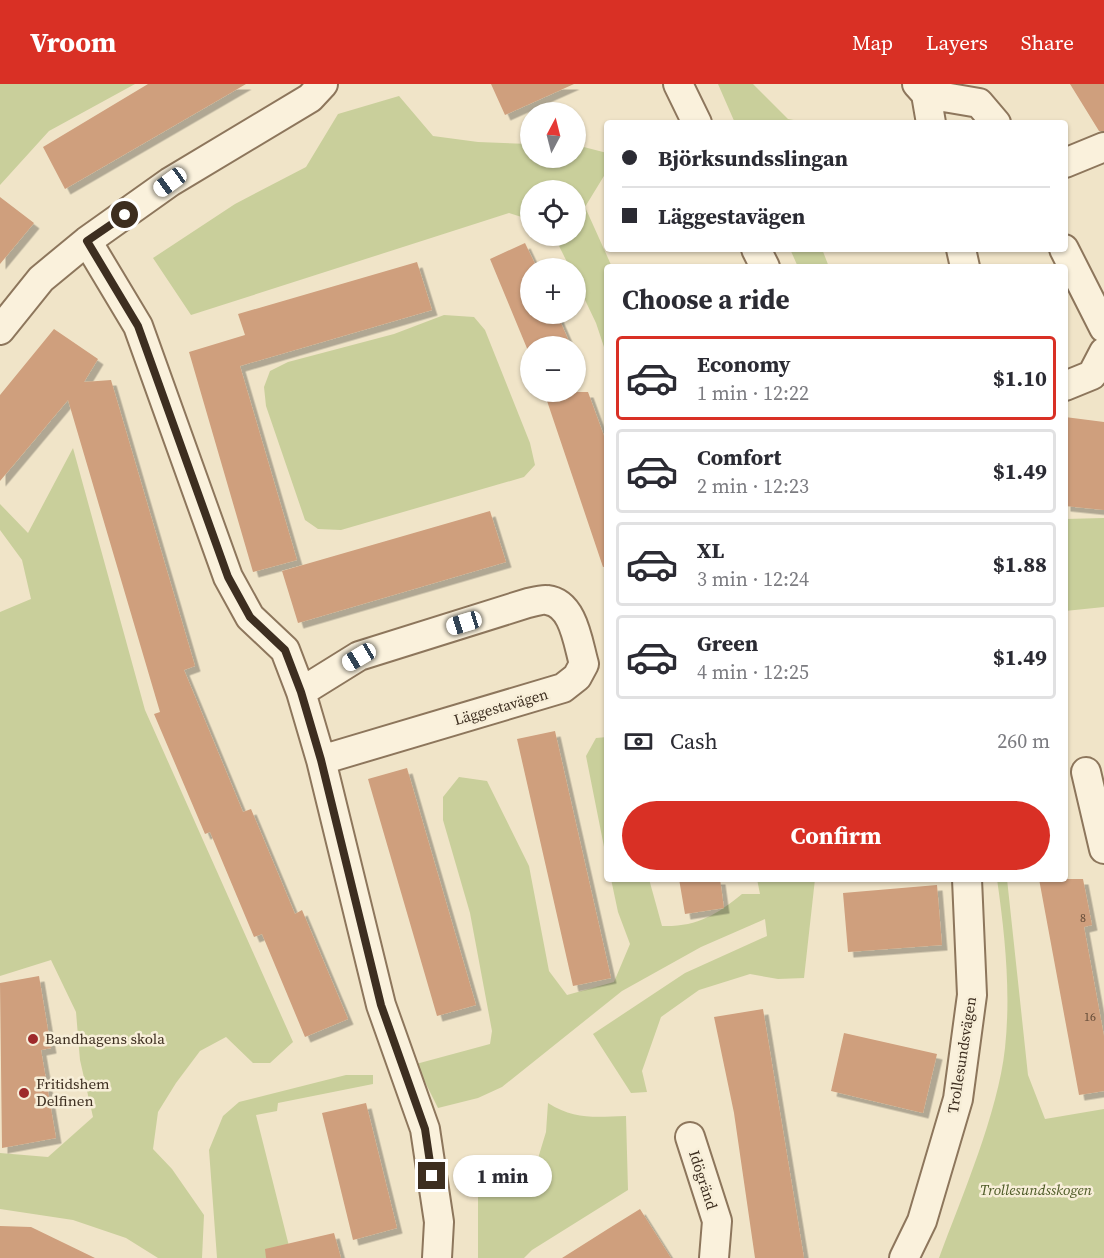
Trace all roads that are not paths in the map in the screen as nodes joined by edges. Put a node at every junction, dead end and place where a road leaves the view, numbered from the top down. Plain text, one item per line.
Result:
1 (323, 84) edge
2 (678, 84) edge
3 (922, 89) edge
4 (988, 103) edge
5 (696, 120) edge
6 (930, 120) edge
7 (1104, 147) edge
8 (1068, 162) edge
9 (87, 241) junction
10 (1066, 252) edge
11 (1104, 328) edge
12 (0, 330) edge
13 (1104, 352) edge
14 (1068, 385) edge
15 (301, 692) junction
16 (321, 760) junction
17 (1085, 771) edge
18 (1104, 849) edge
19 (967, 882) edge
20 (690, 1137) dead end
21 (437, 1258) edge
22 (714, 1258) edge
23 (904, 1258) edge

1 - 9 street
2 - 5 street
3 - 4 street
3 - 6 street
7 - 8 street
9 - 12 street
9 - 15 street
10 - 11 street
13 - 14 street
15 - 16 street
15 - 16 street, Läggestavägen
16 - 21 street
17 - 18 street
19 - 23 street, Trollesundsvägen
20 - 22 street, Idögränd

